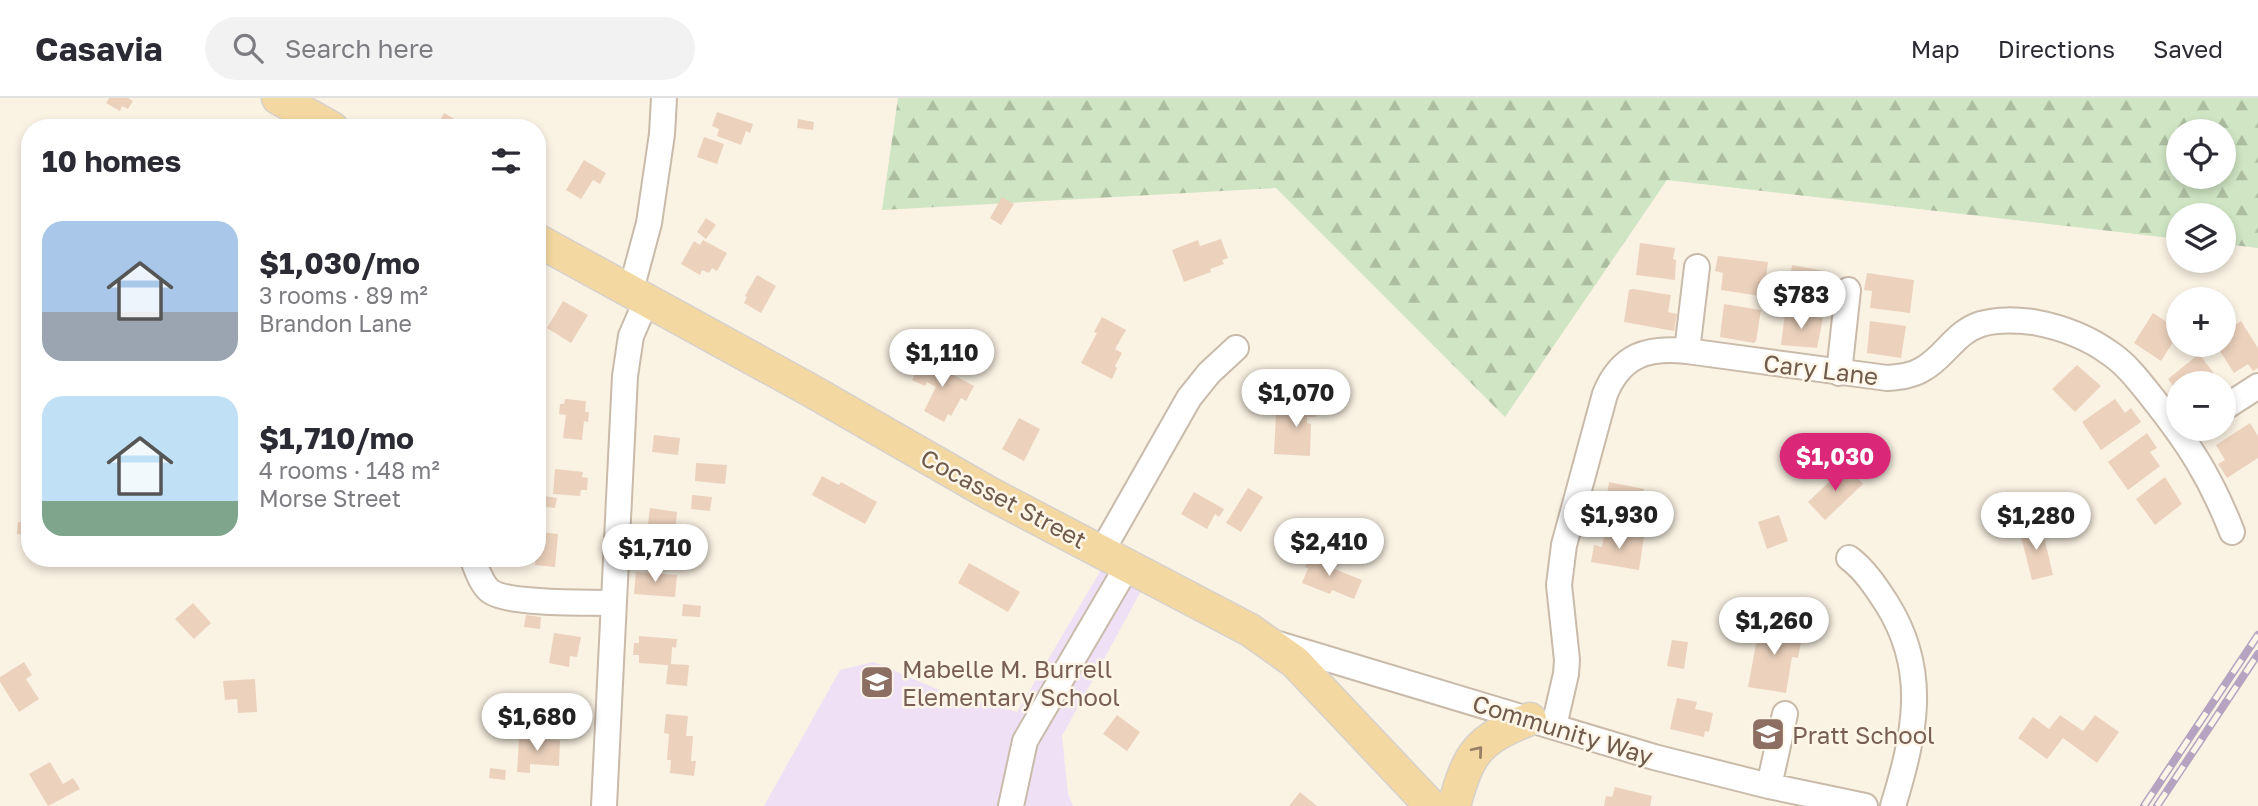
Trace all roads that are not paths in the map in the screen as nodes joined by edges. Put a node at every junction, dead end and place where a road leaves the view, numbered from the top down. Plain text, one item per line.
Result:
1 (278, 98) edge
2 (664, 98) edge
3 (316, 119) edge
4 (546, 245) edge
5 (1697, 267) dead end
6 (1848, 290) dead end
7 (639, 295) junction
8 (1236, 348) dead end
9 (1687, 351) junction
10 (1839, 373) junction
11 (2258, 386) edge
12 (2236, 400) edge
13 (2166, 410) edge
14 (2192, 441) edge
15 (2232, 532) dead end
16 (1115, 558) junction
17 (1849, 558) dead end
18 (476, 567) edge
19 (614, 603) junction
20 (1264, 639) junction
21 (1785, 714) dead end
22 (1542, 723) junction
23 (1769, 786) junction
24 (1814, 801) edge
25 (604, 806) edge
26 (1011, 806) edge
27 (1431, 806) edge
28 (1454, 806) edge
29 (1865, 806) edge
30 (1893, 806) edge

1 - 3 main road
2 - 7 street
4 - 7 main road, Cocasset Street
5 - 9 street
6 - 10 street
7 - 16 main road, Cocasset Street
7 - 19 street
8 - 16 street
9 - 10 street, Cary Lane
9 - 22 street, Cary Lane
10 - 13 street, Cary Lane
11 - 12 street
14 - 15 street, Cary Lane
16 - 20 main road, Cocasset Street
16 - 26 street
17 - 30 street
18 - 19 street
19 - 25 street
20 - 22 street, Community Way
20 - 27 main road, Cocasset Street
21 - 23 street
22 - 23 street, Community Way
28 -> 22 main road
23 - 24 street, Community Way
24 - 29 street, Community Way

